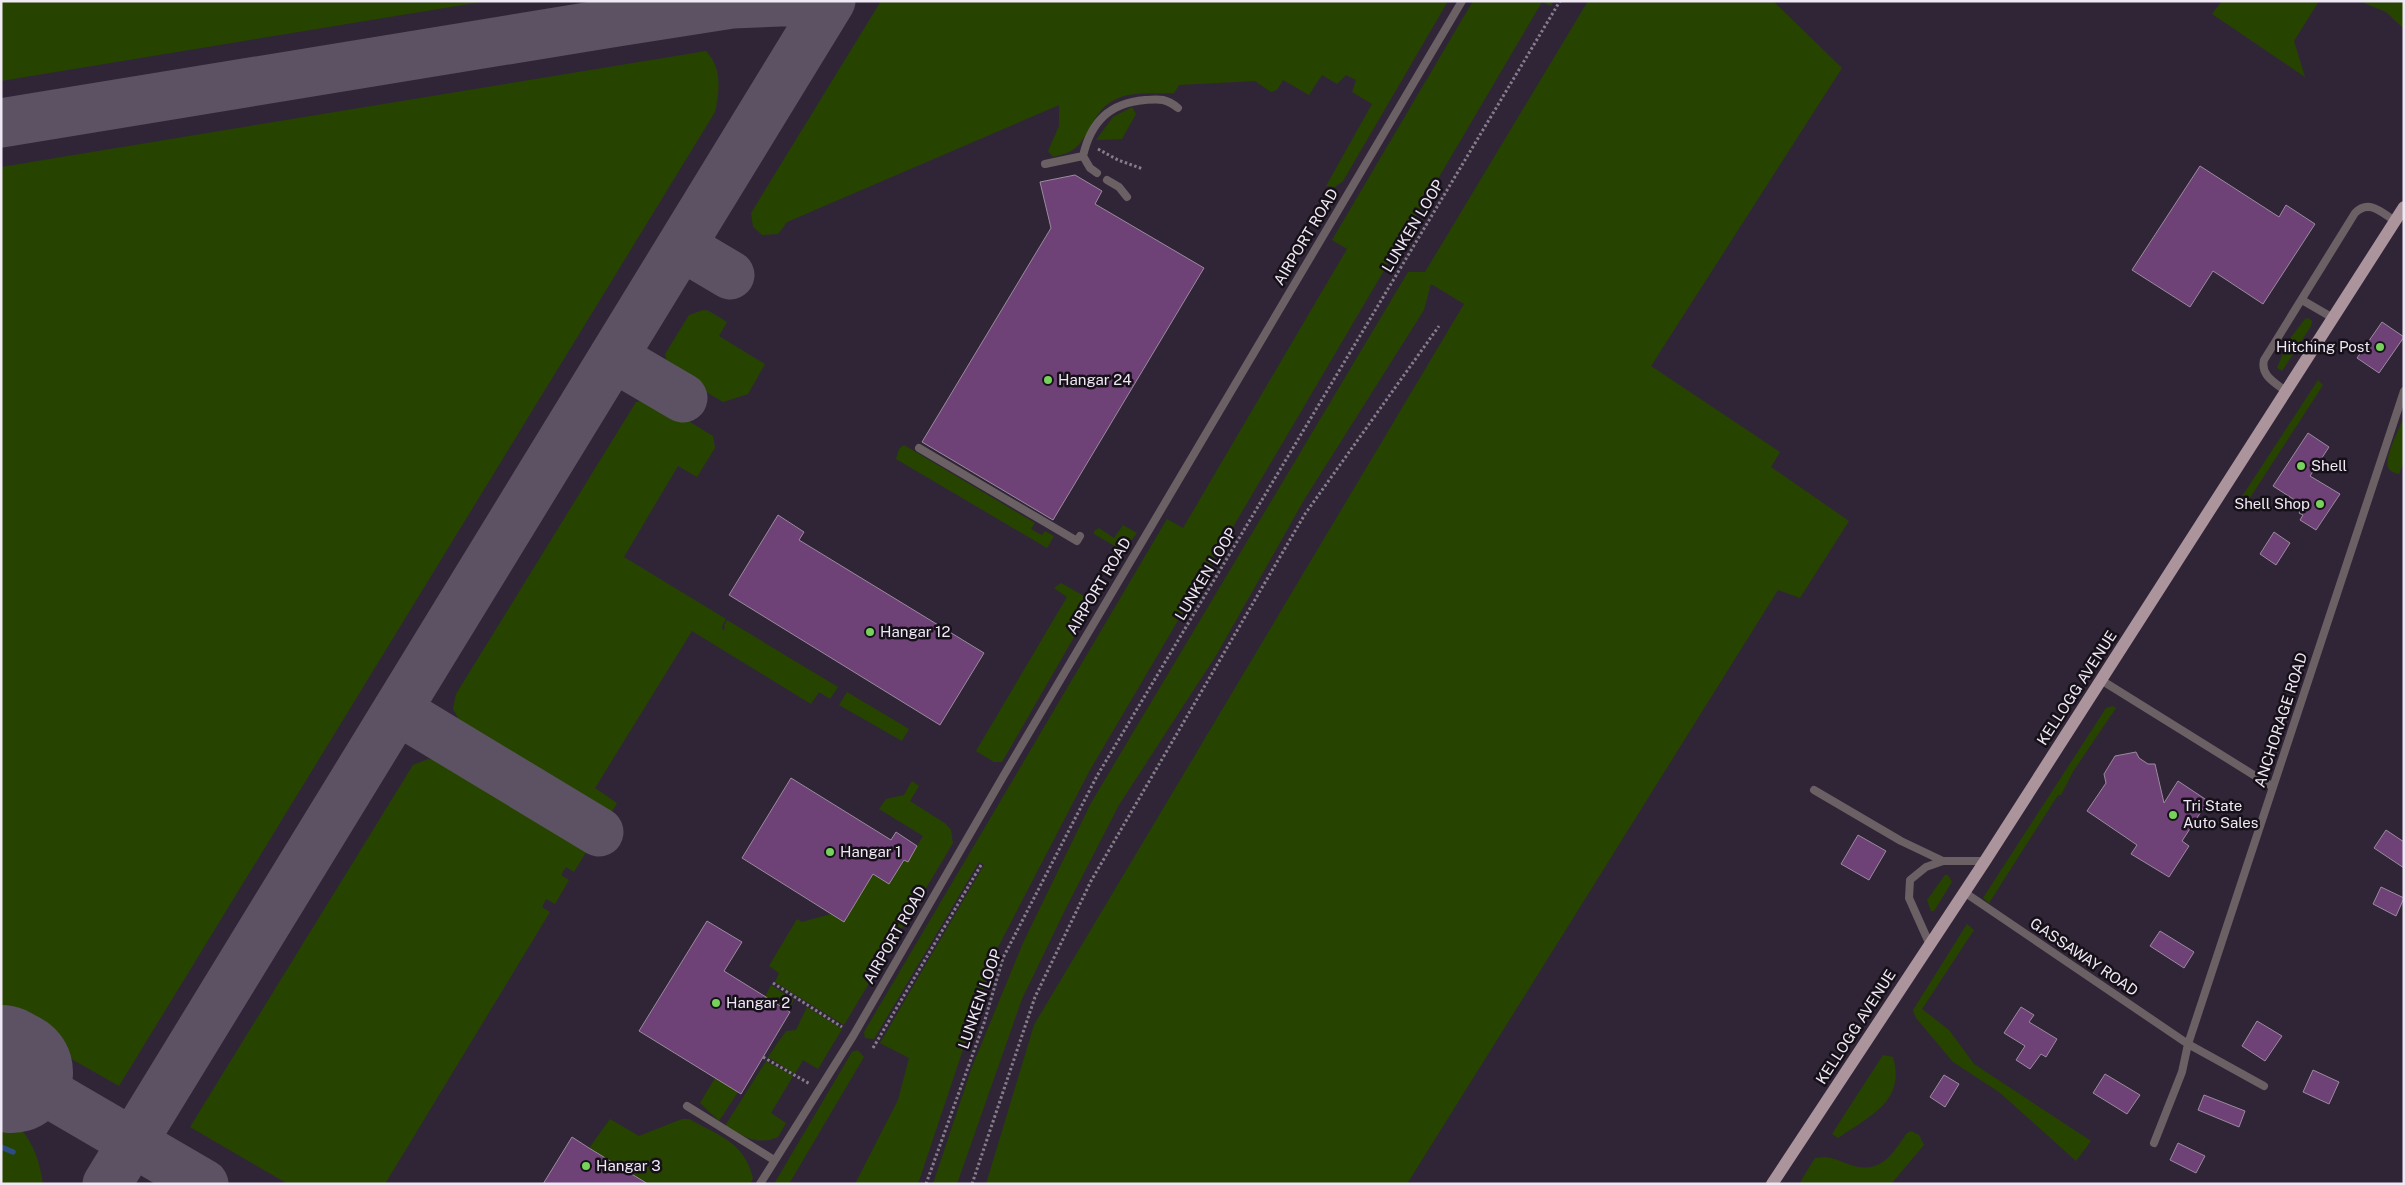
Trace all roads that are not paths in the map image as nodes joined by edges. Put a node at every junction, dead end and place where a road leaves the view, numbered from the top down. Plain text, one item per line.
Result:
1 (1462, 1) edge
2 (1178, 108) dead end
3 (1083, 156) junction
4 (1045, 164) dead end
5 (1097, 173) dead end
6 (1107, 180) dead end
7 (1127, 197) dead end
8 (2404, 207) edge
9 (2395, 221) junction
10 (2302, 300) junction
11 (2333, 318) junction
12 (2404, 391) edge
13 (2287, 392) junction
14 (919, 448) dead end
15 (1080, 536) dead end
16 (2101, 680) junction
17 (2273, 787) junction
18 (1814, 790) dead end
19 (1943, 861) junction
20 (1985, 861) junction
21 (1964, 892) junction
22 (1930, 945) junction
23 (2188, 1044) junction
24 (2264, 1086) dead end
25 (687, 1106) dead end
26 (2154, 1143) dead end
27 (774, 1160) junction
28 (760, 1184) edge
29 (1772, 1184) edge

1 - 27 lane, AIRPORT ROAD
2 - 3 lane
3 - 4 lane
3 - 5 lane
6 - 7 lane
8 - 9 main road, KELLOGG AVENUE
9 - 10 lane
9 - 11 main road, KELLOGG AVENUE
10 - 11 lane
10 - 13 lane
11 - 13 main road, KELLOGG AVENUE
12 - 17 lane, ANCHORAGE ROAD
13 - 16 main road, KELLOGG AVENUE
14 - 15 lane
16 - 17 lane
16 - 20 main road, KELLOGG AVENUE
17 - 23 lane, ANCHORAGE ROAD
18 - 19 lane
19 - 20 lane
19 - 22 lane
20 - 21 main road, KELLOGG AVENUE
21 - 22 main road, KELLOGG AVENUE
21 - 23 lane, GASSAWAY ROAD
22 - 29 main road, KELLOGG AVENUE
23 - 24 lane, GASSAWAY ROAD
23 - 26 lane, ANCHORAGE ROAD
25 - 27 lane
27 - 28 lane, AIRPORT ROAD

